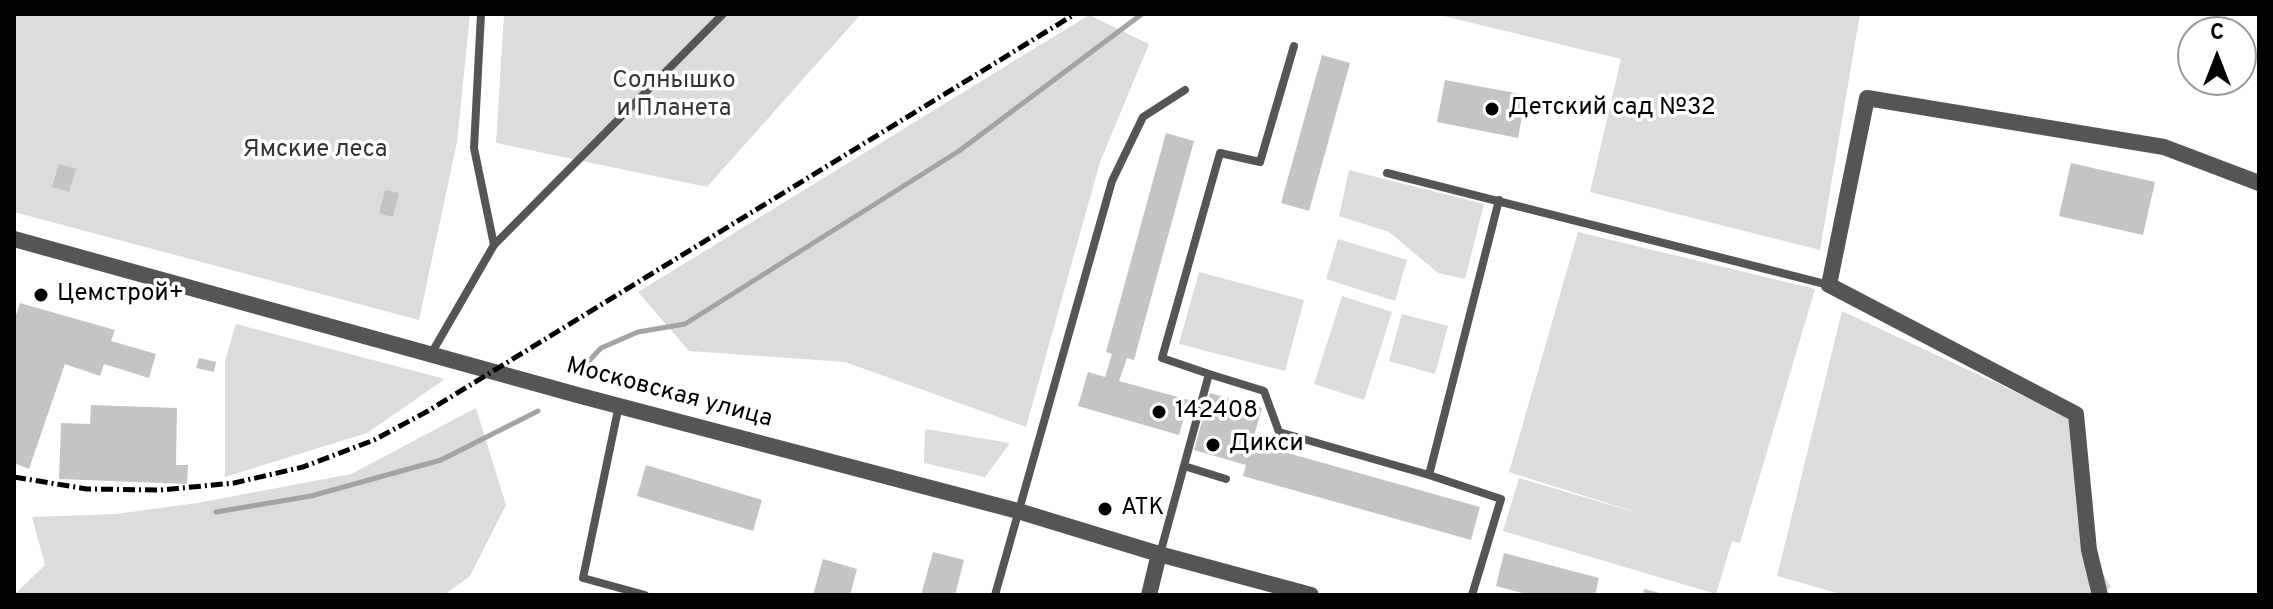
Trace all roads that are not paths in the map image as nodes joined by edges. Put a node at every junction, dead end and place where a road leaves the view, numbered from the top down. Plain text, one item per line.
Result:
1 (481, 14) edge
2 (723, 14) edge
3 (1294, 46) dead end
4 (1185, 90) dead end
5 (1387, 173) dead end
6 (2259, 183) edge
7 (1499, 200) junction
8 (14, 239) edge
9 (494, 245) junction
10 (1829, 285) junction
11 (431, 354) junction
12 (1209, 374) junction
13 (619, 405) junction
14 (1184, 466) junction
15 (1429, 475) junction
16 (1226, 479) dead end
17 (1018, 511) junction
18 (1159, 554) junction
19 (645, 595) edge
20 (995, 595) edge
21 (1149, 595) edge
22 (1311, 595) edge
23 (1472, 595) edge
24 (2100, 595) edge

1 - 9 lane
2 - 9 lane
3 - 12 lane
4 - 17 lane
5 - 7 lane
6 - 10 street
7 - 10 lane
7 - 15 lane
8 - 11 street, Московская улица
9 - 11 lane
10 - 24 street
11 - 13 street, Московская улица
12 - 14 lane
12 - 15 lane
13 - 17 street, Московская улица
13 - 19 lane
14 - 16 lane
14 - 18 lane
15 - 23 lane
17 - 18 street, Московская улица
17 - 20 lane
18 - 21 street
18 - 22 street, Московская улица

